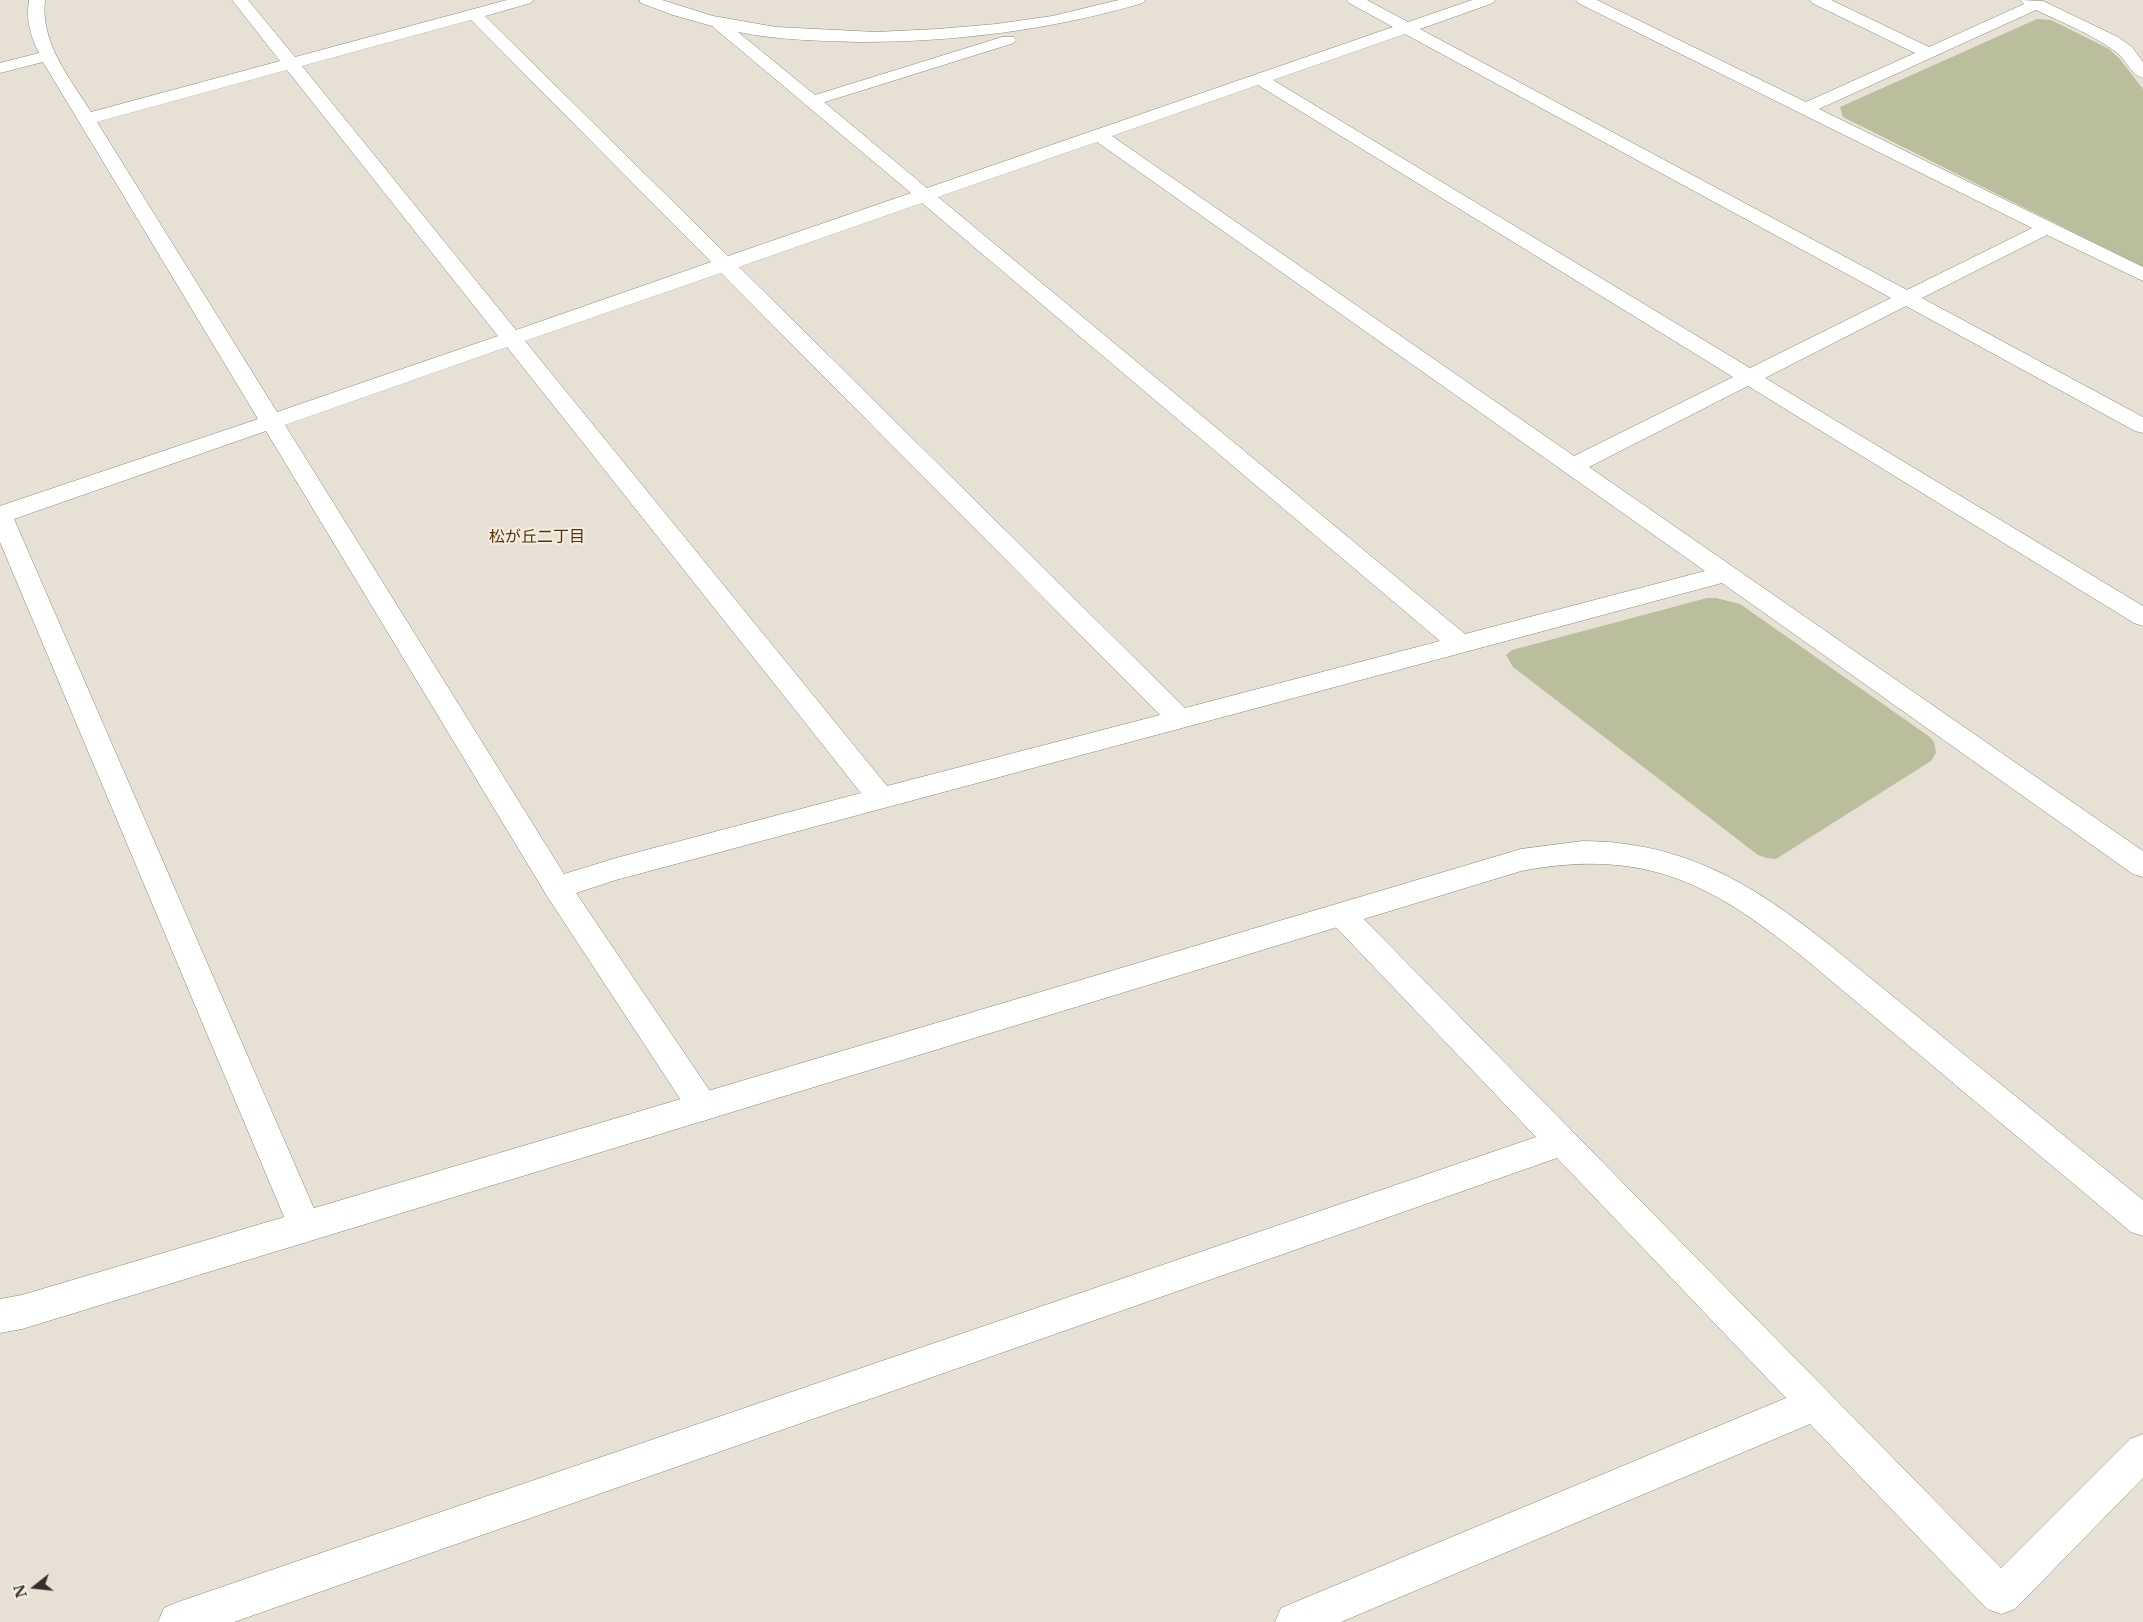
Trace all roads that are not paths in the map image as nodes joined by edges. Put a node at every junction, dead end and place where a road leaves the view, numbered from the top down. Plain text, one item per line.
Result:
1 (37, 0) edge
2 (240, 0) edge
3 (525, 0) edge
4 (647, 0) edge
5 (1137, 0) edge
6 (1355, 0) edge
7 (1487, 0) edge
8 (1584, 0) edge
9 (1818, 0) edge
10 (2033, 2) edge
11 (1114, 7) junction
12 (474, 14) junction
13 (717, 22) junction
14 (1407, 28) junction
15 (2143, 42) edge
16 (2119, 45) junction
17 (1928, 53) junction
18 (48, 56) junction
19 (291, 63) junction
20 (0, 68) edge
21 (2143, 73) edge
22 (1259, 79) junction
23 (812, 101) junction
24 (1805, 109) junction
25 (86, 119) junction
26 (1099, 134) junction
27 (924, 195) junction
28 (2047, 228) junction
29 (725, 264) junction
30 (2143, 275) edge
31 (1907, 298) junction
32 (511, 338) junction
33 (1749, 377) junction
34 (271, 421) junction
35 (2143, 426) edge
36 (1572, 466) junction
37 (0, 515) edge
38 (1726, 574) junction
39 (2143, 617) edge
40 (1459, 643) junction
41 (1180, 718) junction
42 (881, 798) junction
43 (2143, 866) edge
44 (557, 888) junction
45 (1342, 915) junction
46 (703, 1107) junction
47 (1562, 1142) junction
48 (2143, 1221) edge
49 (305, 1227) junction
50 (0, 1316) edge
51 (1816, 1403) junction
52 (2143, 1452) edge
53 (178, 1622) edge
54 (1295, 1622) edge

1 - 18 street
2 - 19 street
3 - 12 street
4 - 13 street
5 - 11 street
6 - 14 street
7 - 14 street
8 - 24 street
9 - 17 street
10 - 16 street
10 - 17 street
11 - 13 street
11 - 23 street
12 - 19 street
12 - 29 street
13 - 23 street
14 - 22 street
14 - 31 street
15 - 16 street
16 - 21 street
17 - 24 street
18 - 20 street
18 - 25 street
19 - 25 street
19 - 32 street
22 - 26 street
22 - 33 street
23 - 27 street
24 - 28 street
25 - 34 street
26 - 27 street
26 - 36 street
27 - 29 street
27 - 40 street
28 - 30 street
28 - 31 street
29 - 32 street
29 - 41 street
31 - 33 street
31 - 35 street
32 - 34 street
32 - 42 street
33 - 36 street
33 - 39 street
34 - 37 street
34 - 44 street
36 - 38 street
37 - 49 street
38 - 40 street
38 - 43 street
40 - 41 street
41 - 42 street
42 - 44 street
44 - 46 street
45 - 46 street
45 - 47 street
45 - 48 street
46 - 49 street
47 - 51 street
47 - 53 street
49 - 50 street
51 - 52 street
51 - 54 street

